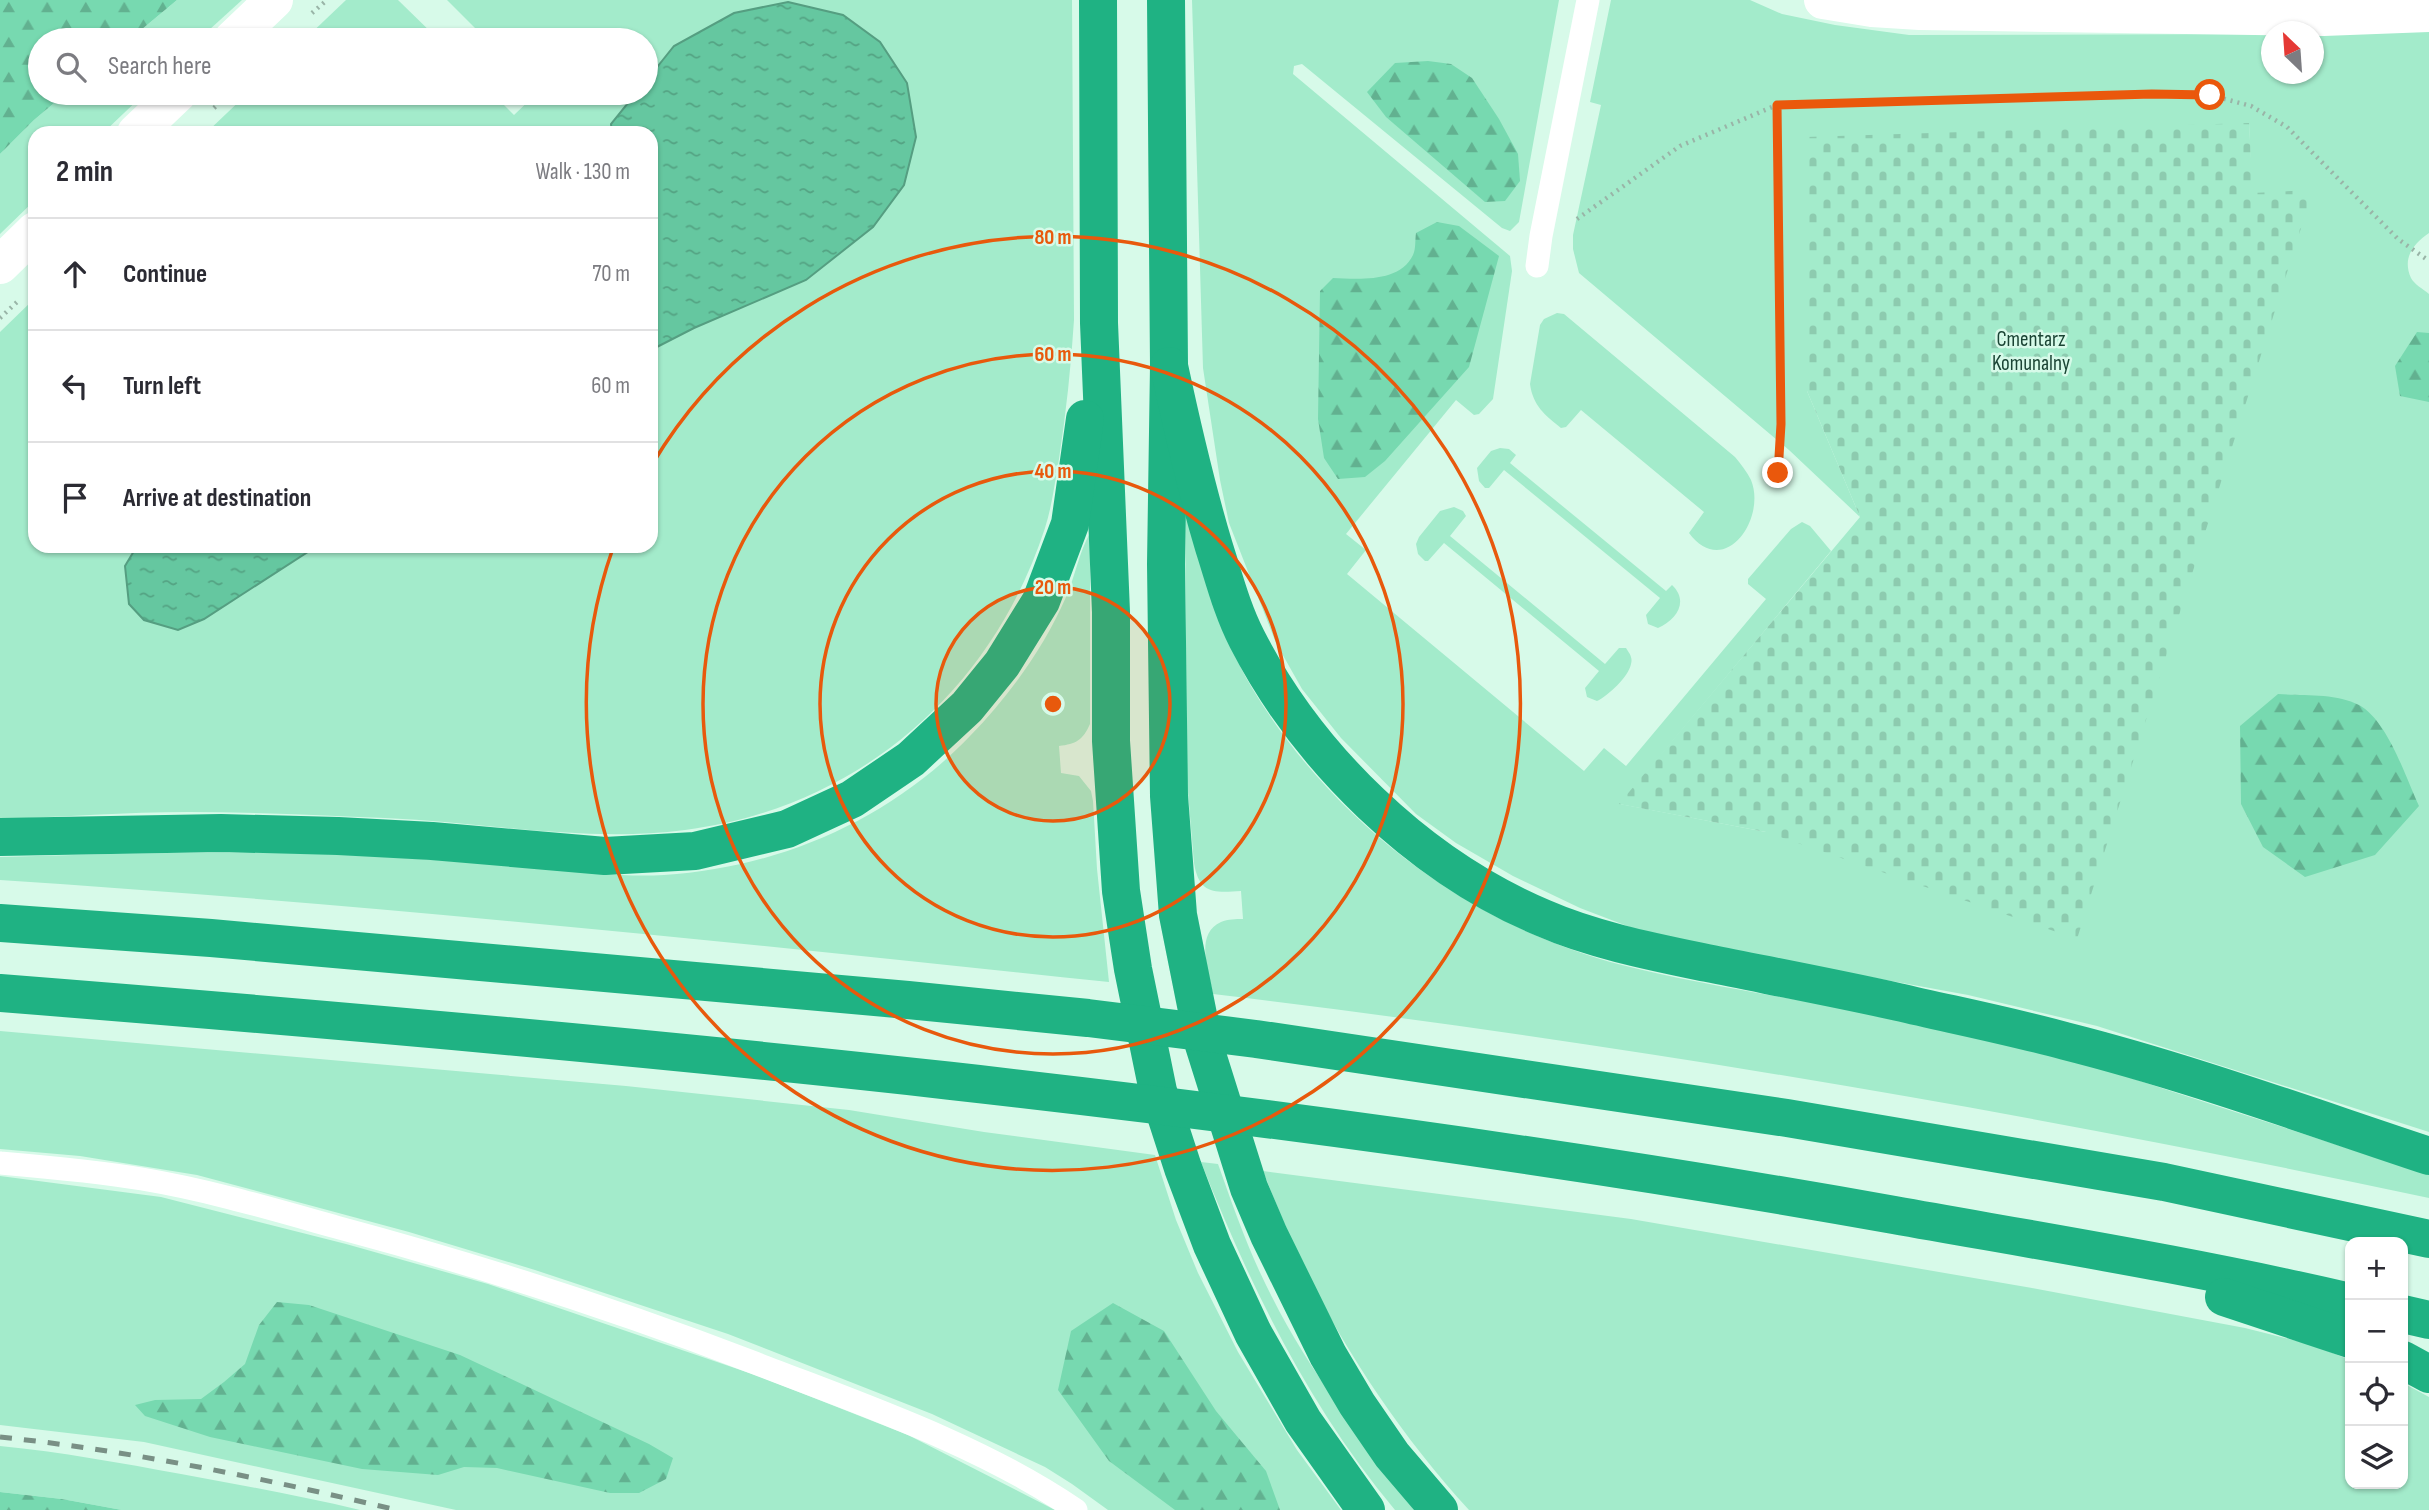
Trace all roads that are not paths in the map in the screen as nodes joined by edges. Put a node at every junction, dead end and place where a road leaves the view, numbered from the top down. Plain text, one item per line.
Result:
1 (274, 0) edge
2 (1098, 0) edge
3 (1166, 0) edge
4 (1588, 0) edge
5 (1823, 0) edge
6 (2429, 13) edge
7 (245, 28) edge
8 (165, 105) edge
9 (143, 126) edge
10 (28, 238) edge
11 (0, 265) edge
12 (1537, 266) dead end
13 (1099, 323) junction
14 (1169, 366) junction
15 (0, 837) edge
16 (0, 923) edge
17 (0, 993) edge
18 (2429, 1156) edge
19 (0, 1163) edge
20 (2429, 1239) edge
21 (2066, 1245) junction
22 (2345, 1301) edge
23 (2408, 1315) edge
24 (2429, 1320) edge
25 (2345, 1337) edge
26 (2408, 1363) edge
27 (2429, 1374) edge
28 (1076, 1510) edge
29 (1366, 1510) edge
30 (1439, 1510) edge

1 - 7 street
2 - 13 highway
3 - 14 highway
4 - 12 lane
5 - 6 street
8 - 9 street
10 - 11 street
13 - 15 highway
13 - 29 highway
14 - 18 highway
14 - 30 highway
16 - 20 highway
17 - 21 highway
19 - 28 lane
21 - 22 highway
21 - 25 highway
23 - 24 highway
26 - 27 highway

